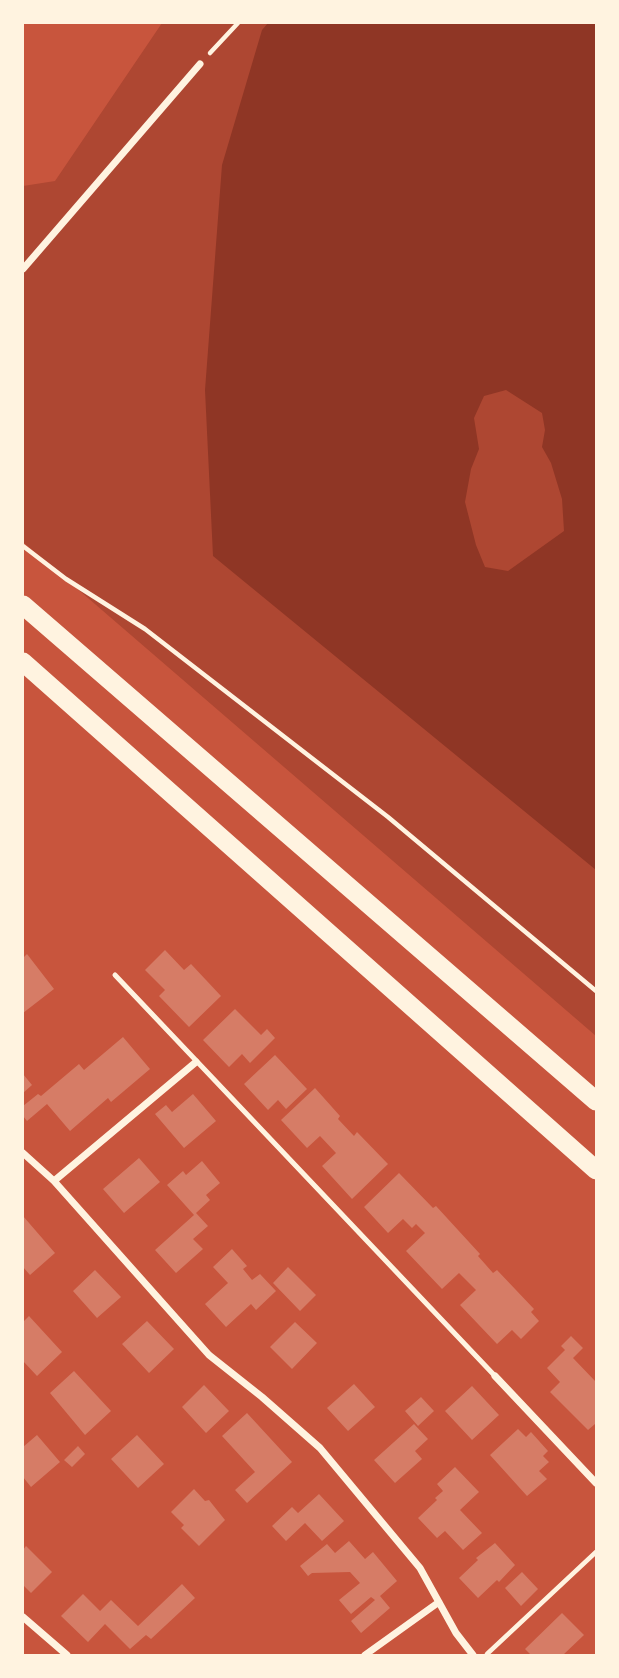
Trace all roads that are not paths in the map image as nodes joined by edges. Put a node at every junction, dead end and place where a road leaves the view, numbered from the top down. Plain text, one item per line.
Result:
1 (200, 64) road end
2 (23, 269) edge
3 (23, 605) edge
4 (23, 662) edge
5 (116, 975) dead end
6 (196, 1062) junction
7 (596, 1101) edge
8 (23, 1153) edge
9 (596, 1170) edge
10 (54, 1181) junction
11 (495, 1376) joint
12 (596, 1483) edge
13 (439, 1602) junction
14 (23, 1617) edge
15 (67, 1655) edge
16 (365, 1655) edge
17 (473, 1655) edge

1 - 2 street
3 - 7 highway
4 - 9 highway
5 - 6 lane
6 - 10 street
6 - 11 lane
8 - 10 street
10 - 13 street
11 - 12 street
13 - 16 street
13 - 17 street
14 - 15 street

